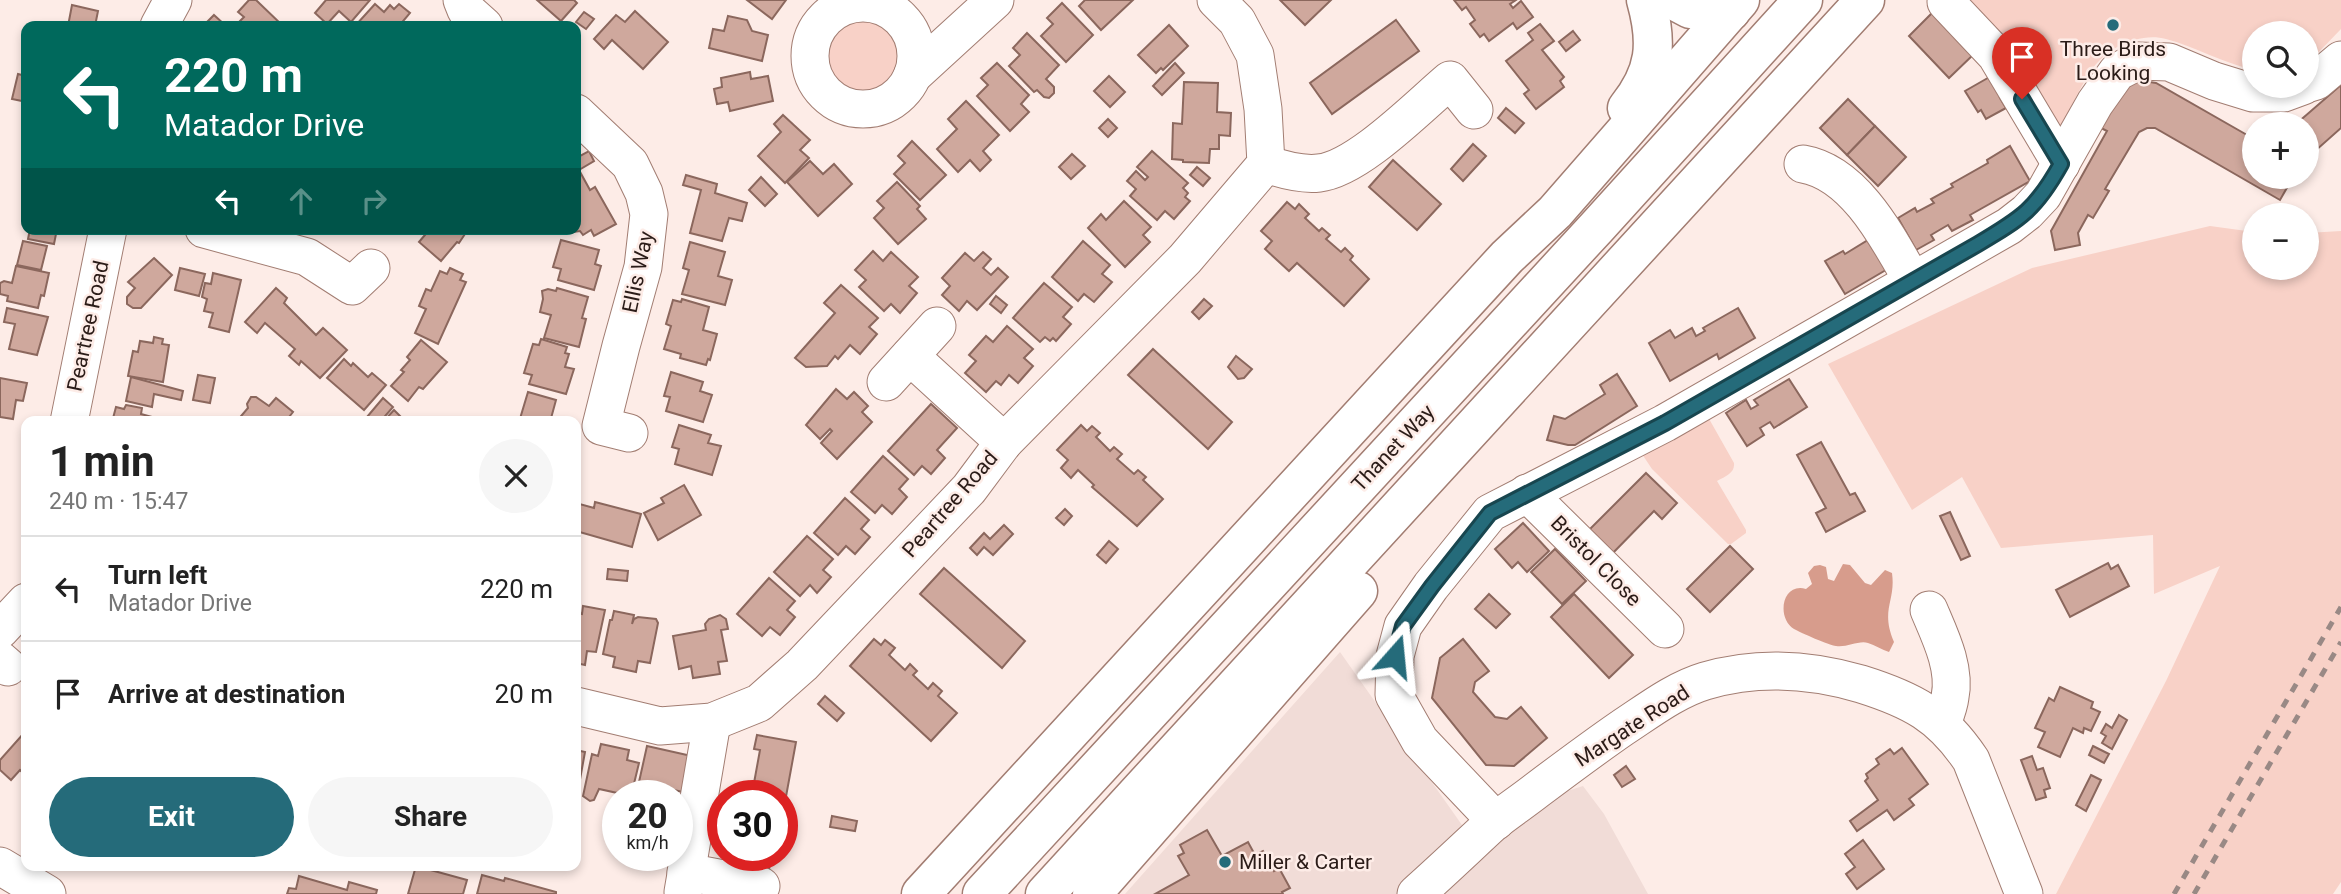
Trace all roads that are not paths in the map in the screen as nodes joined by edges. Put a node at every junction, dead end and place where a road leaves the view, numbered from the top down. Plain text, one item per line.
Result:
1 (173, 0) edge
2 (462, 0) edge
3 (995, 0) edge
4 (1216, 0) edge
5 (1646, 0) edge
6 (1673, 0) edge
7 (1803, 0) edge
8 (1865, 0) edge
9 (1946, 2) edge
10 (1735, 5) edge
11 (162, 21) edge
12 (478, 21) edge
13 (2341, 62) edge
14 (912, 76) dead end
15 (2319, 78) edge
16 (2242, 90) edge
17 (1474, 110) dead end
18 (581, 118) edge
19 (1266, 164) junction
20 (1803, 164) dead end
21 (2061, 164) junction
22 (107, 235) edge
23 (226, 235) edge
24 (1507, 257) junction
25 (371, 268) dead end
26 (1912, 280) junction
27 (937, 326) dead end
28 (1536, 360) junction
29 (70, 416) edge
30 (629, 433) dead end
31 (1004, 442) junction
32 (1527, 493) junction
33 (21, 607) edge
34 (1929, 610) dead end
35 (1667, 628) dead end
36 (0, 630) edge
37 (581, 707) edge
38 (712, 722) junction
39 (1942, 724) junction
40 (1496, 821) junction
41 (0, 866) edge
42 (761, 886) dead end
43 (47, 894) edge
44 (921, 894) edge
45 (982, 894) edge
46 (1045, 894) edge
47 (1092, 894) edge
48 (1416, 894) edge
49 (2024, 894) edge

1 - 11 street
2 - 12 street
3 - 14 street
4 - 19 street
5 - 24 highway
6 - 10 highway
7 - 45 highway, Thanet Way
8 - 28 highway
9 - 21 street
10 - 24 highway
13 - 15 street
16 - 21 street
17 - 19 street
18 - 30 street, Ellis Way
19 - 31 street, Peartree Road
20 - 26 street
21 - 26 street
22 - 29 street, Peartree Road
23 - 25 street
24 - 44 highway
26 - 32 street
27 - 31 street
28 - 46 highway
28 - 47 highway
31 - 38 street, Peartree Road
32 - 35 street, Bristol Close
32 - 40 street
33 - 36 street
34 - 39 street
37 - 38 street, Peartree Road
38 - 42 street
39 - 40 street, Margate Road
39 - 49 street, Margate Road
40 - 48 street, Margate Road
41 - 43 street

